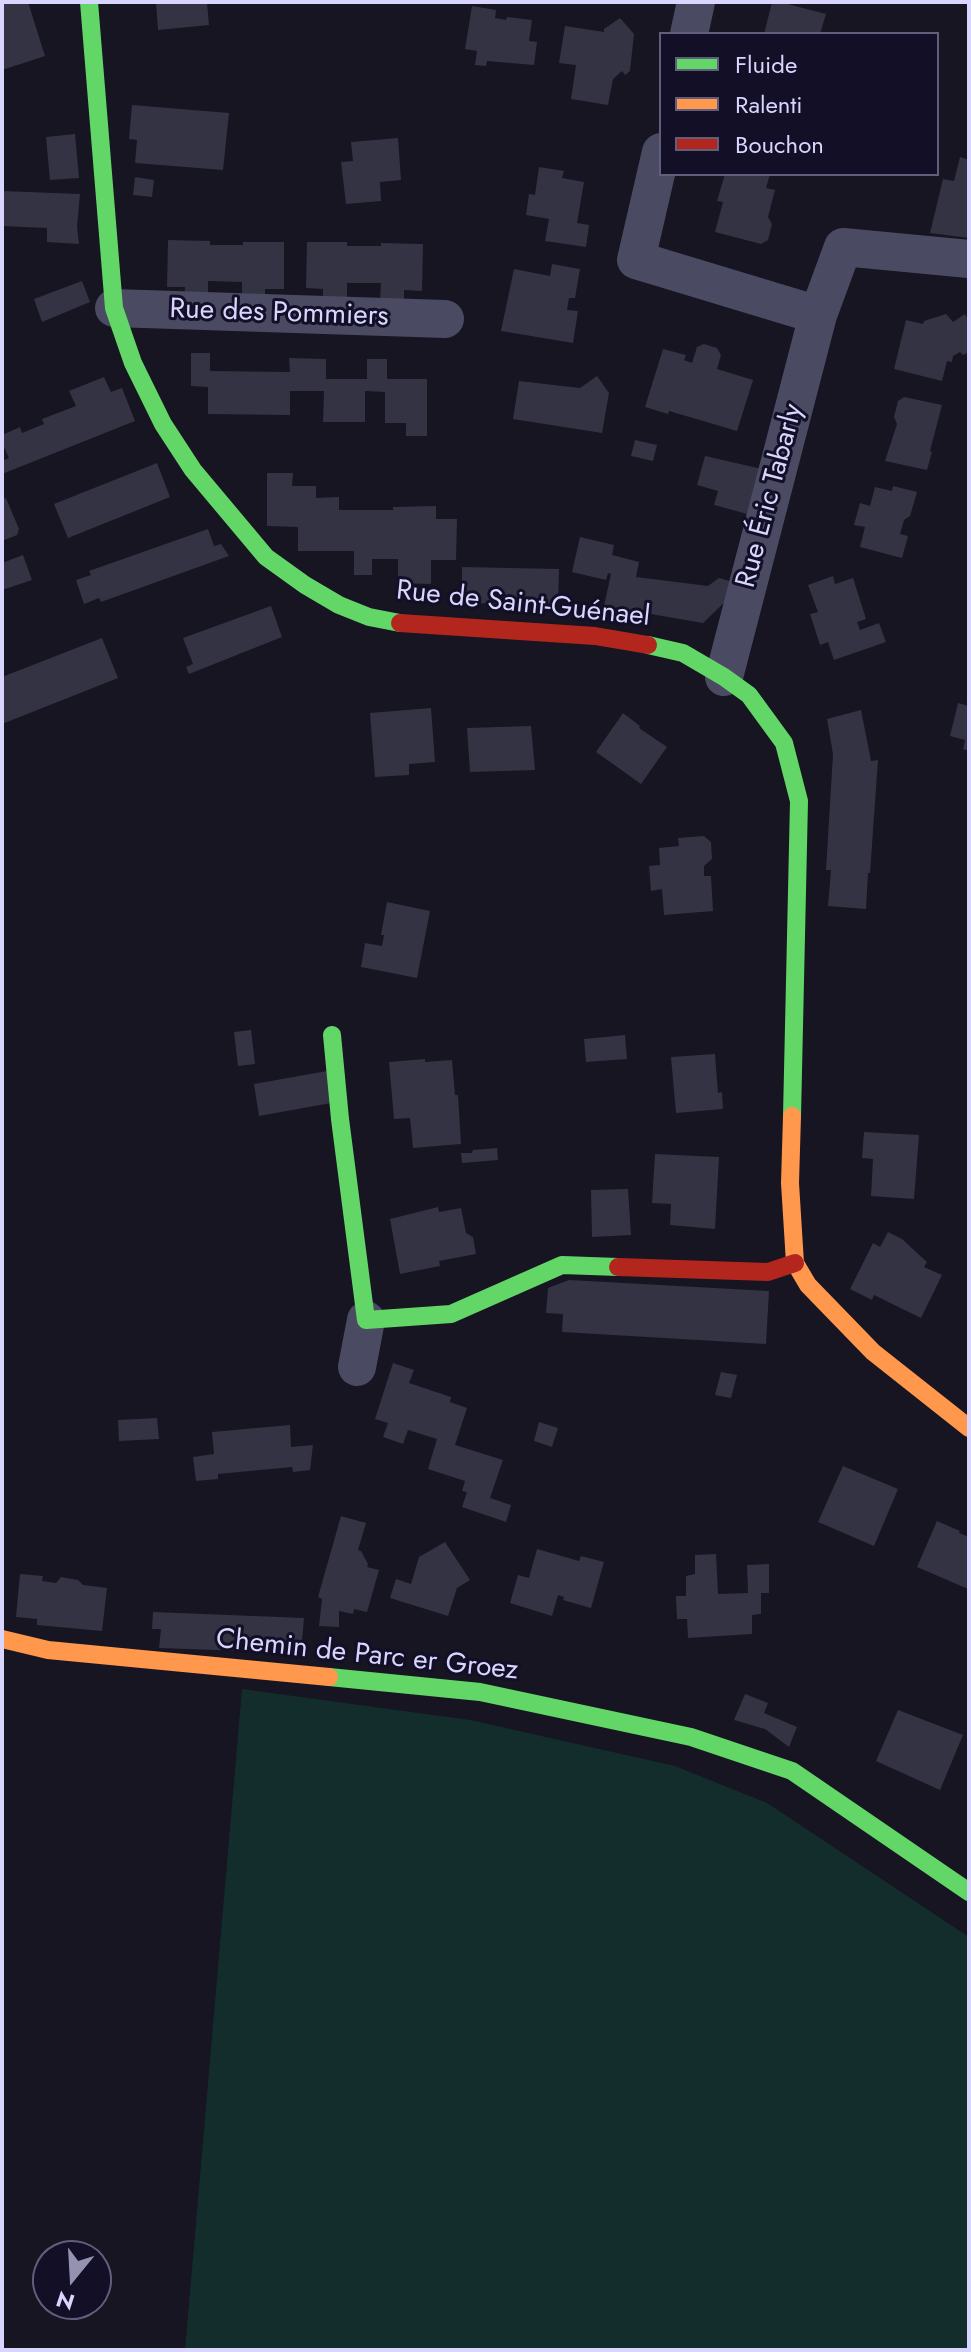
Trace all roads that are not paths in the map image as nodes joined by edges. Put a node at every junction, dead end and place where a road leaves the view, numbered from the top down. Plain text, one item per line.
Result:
1 (89, 2) edge
2 (696, 2) edge
3 (689, 32) edge
4 (659, 161) edge
5 (969, 259) edge
6 (114, 308) junction
7 (818, 315) junction
8 (445, 319) dead end
9 (724, 677) junction
10 (332, 1035) dead end
11 (795, 1263) junction
12 (366, 1320) junction
13 (357, 1367) dead end
14 (969, 1428) edge
15 (2, 1639) edge
16 (969, 1892) edge

1 - 6 street, Rue de Saint-Guénael
2 - 3 street
4 - 7 street
5 - 7 street, Rue Éric Tabarly
6 - 8 street, Rue des Pommiers
6 - 9 street, Rue de Saint-Guénael
7 - 9 street, Rue Éric Tabarly
9 - 11 street, Rue de Saint-Guénael
10 - 12 street
11 - 12 street
11 - 14 street
12 - 13 street
15 - 16 street, Chemin de Parc er Groez

